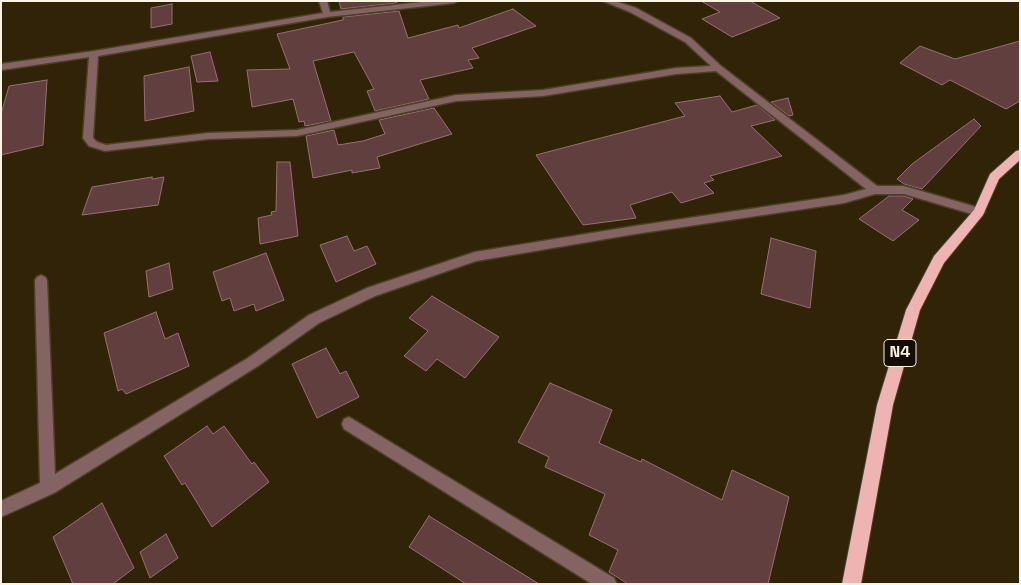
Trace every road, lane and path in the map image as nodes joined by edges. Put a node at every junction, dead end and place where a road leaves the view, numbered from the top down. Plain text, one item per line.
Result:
1 (323, 1) edge
2 (454, 1) edge
3 (607, 1) edge
4 (327, 14) junction
5 (94, 54) junction
6 (1, 67) edge
7 (718, 68) junction
8 (1020, 154) edge
9 (875, 190) junction
10 (979, 212) junction
11 (41, 280) dead end
12 (349, 424) dead end
13 (48, 487) junction
14 (1, 509) edge
15 (608, 584) edge
16 (851, 584) edge

1 - 4 street
2 - 4 street
3 - 7 street
4 - 5 street
5 - 6 street
5 - 7 street
7 - 9 street
8 - 10 highway, N4
9 - 10 street
9 - 13 street
10 - 16 highway, N4
11 - 13 street
12 - 15 street
13 - 14 street

